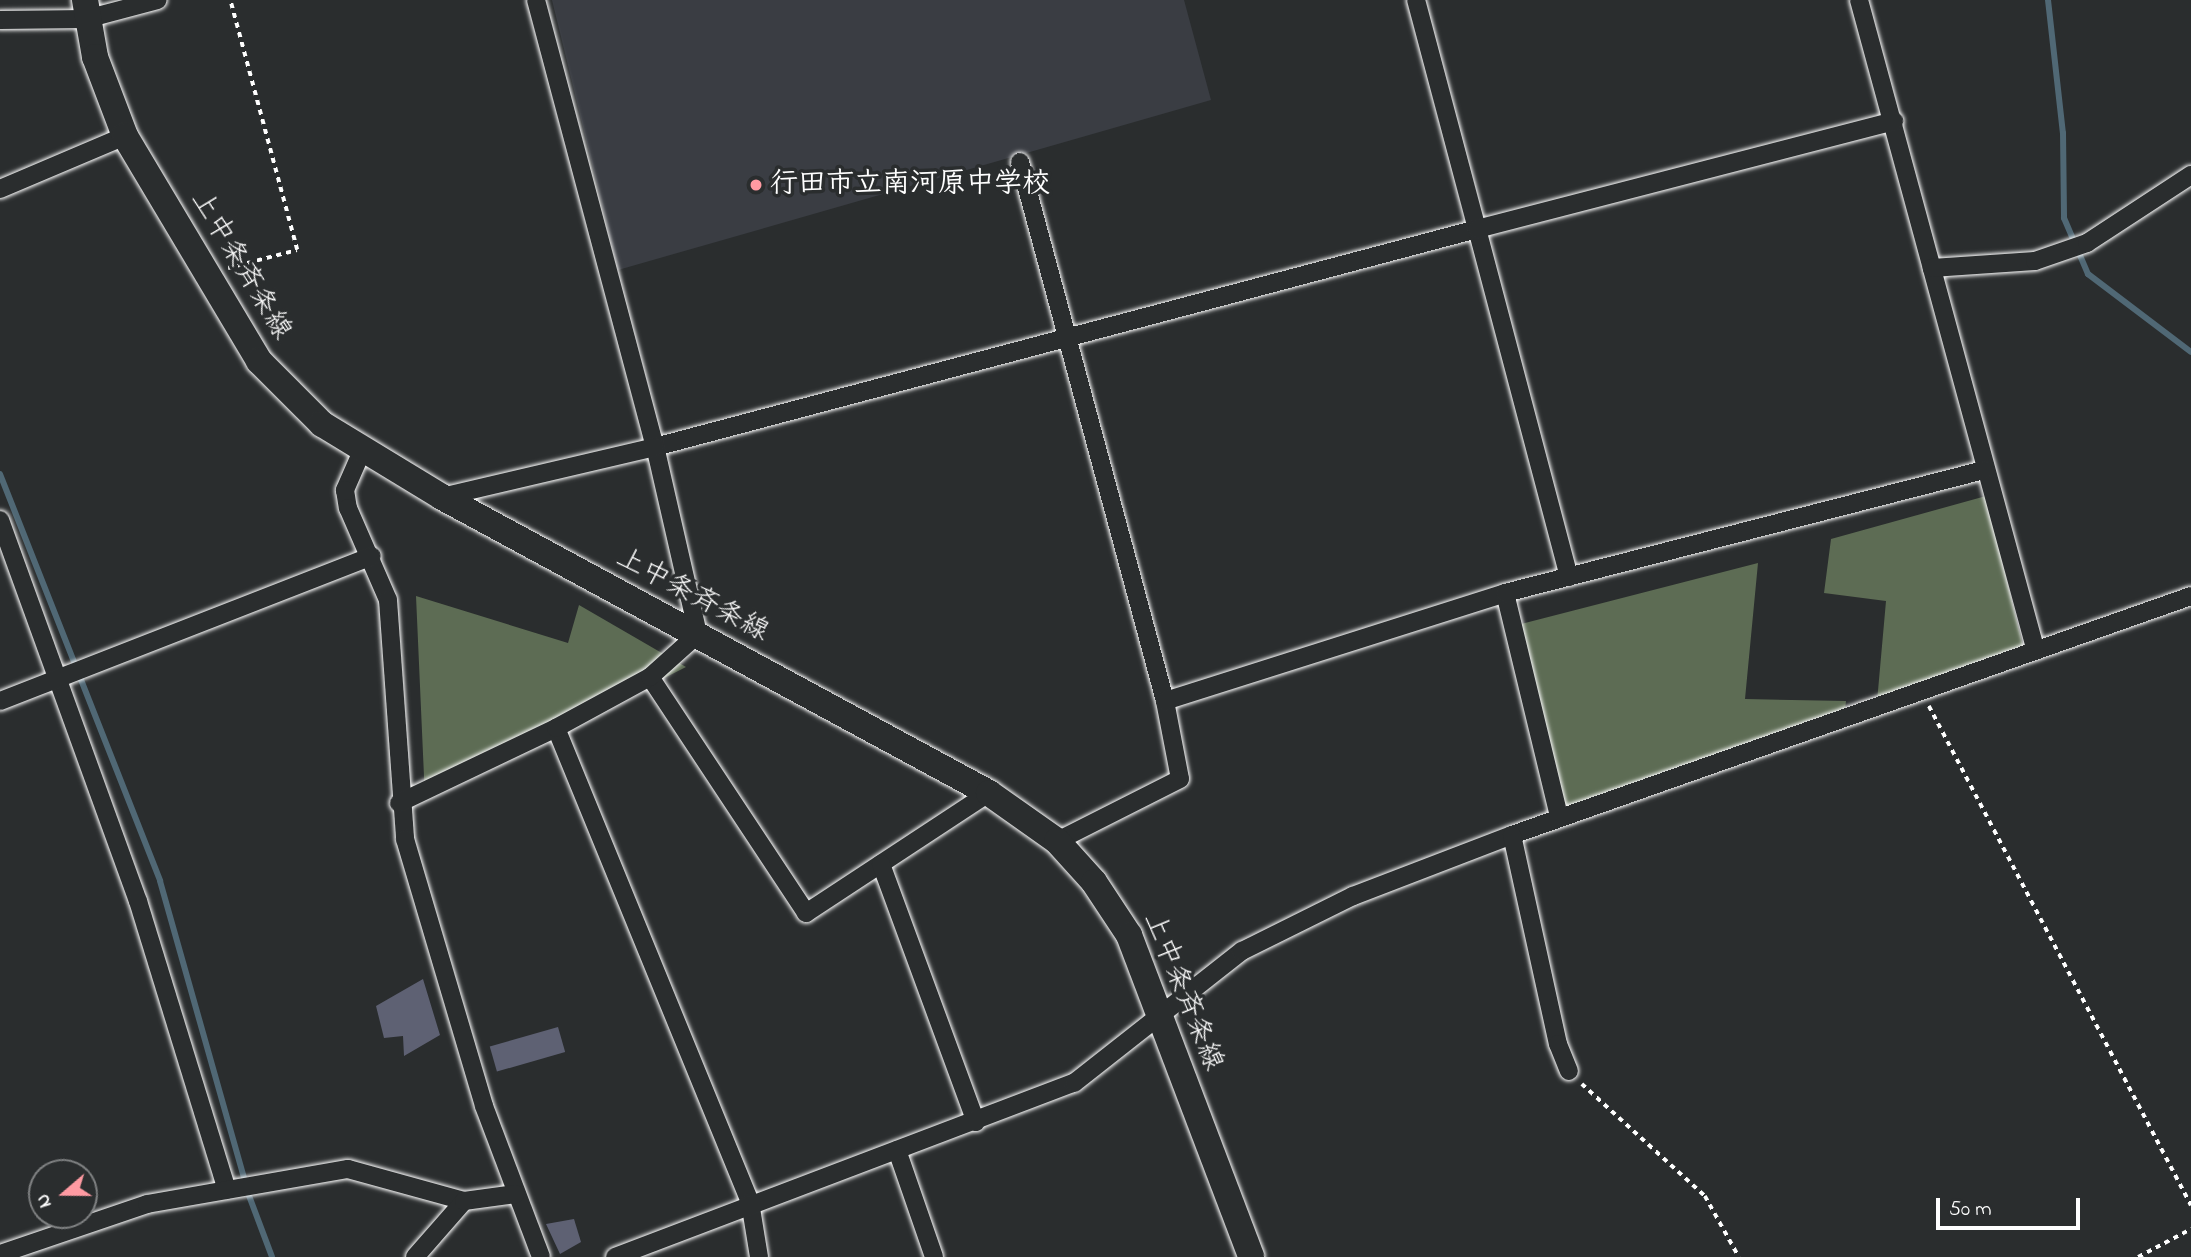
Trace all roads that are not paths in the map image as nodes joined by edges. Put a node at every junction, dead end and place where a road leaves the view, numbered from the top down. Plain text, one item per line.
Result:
1 (158, 0) edge
2 (536, 0) edge
3 (1416, 0) edge
4 (1859, 0) edge
5 (86, 10) edge
6 (0, 20) edge
7 (1894, 121) junction
8 (125, 136) junction
9 (1020, 162) dead end
10 (2191, 175) edge
11 (0, 189) edge
12 (1477, 229) junction
13 (1932, 268) junction
14 (1064, 336) junction
15 (655, 447) junction
16 (362, 451) junction
17 (1984, 470) junction
18 (442, 497) junction
19 (0, 520) edge
20 (372, 556) junction
21 (1569, 577) junction
22 (1505, 593) junction
23 (2191, 596) edge
24 (698, 634) junction
25 (2035, 648) junction
26 (650, 677) junction
27 (60, 679) junction
28 (0, 701) edge
29 (1165, 701) junction
30 (556, 728) junction
31 (989, 793) junction
32 (399, 803) junction
33 (1559, 816) junction
34 (1512, 835) junction
35 (1057, 841) junction
36 (881, 864) junction
37 (1159, 1012) junction
38 (1569, 1071) road end
39 (976, 1122) junction
40 (897, 1150) junction
41 (227, 1190) junction
42 (516, 1194) junction
43 (464, 1201) junction
44 (750, 1202) junction
45 (0, 1254) edge
46 (415, 1257) edge
47 (541, 1257) edge
48 (615, 1257) edge
49 (759, 1257) edge
50 (934, 1257) edge
51 (1251, 1257) edge

1 - 5 street
2 - 15 street
3 - 12 street
4 - 7 street
5 - 6 street
5 - 8 main road, 上中条斉条線
7 - 12 street
7 - 13 street
8 - 11 street
8 - 16 main road, 上中条斉条線
9 - 14 street
10 - 13 street
12 - 14 street
12 - 21 street
13 - 17 street
14 - 15 street
14 - 29 street
15 - 18 street
15 - 24 street
16 - 18 main road, 上中条斉条線
16 - 20 street
17 - 21 street
17 - 25 street
18 - 24 main road, 上中条斉条線
19 - 27 street
20 - 27 street
20 - 32 street
21 - 22 street
22 - 29 street
22 - 33 street
23 - 25 street
24 - 26 street
24 - 31 main road, 上中条斉条線
25 - 33 street
26 - 30 street
26 - 36 street
27 - 28 street
27 - 41 street
29 - 35 street
30 - 32 street
30 - 44 street
31 - 35 main road, 上中条斉条線
31 - 36 street
32 - 42 street
33 - 34 street
34 - 37 street
34 - 38 street
35 - 37 main road, 上中条斉条線
36 - 39 street
37 - 39 street
37 - 51 main road, 上中条斉条線
39 - 40 street
40 - 44 street
40 - 50 street
41 - 43 street
41 - 45 street
42 - 43 street
42 - 47 street
43 - 46 street
44 - 48 street
44 - 49 street

